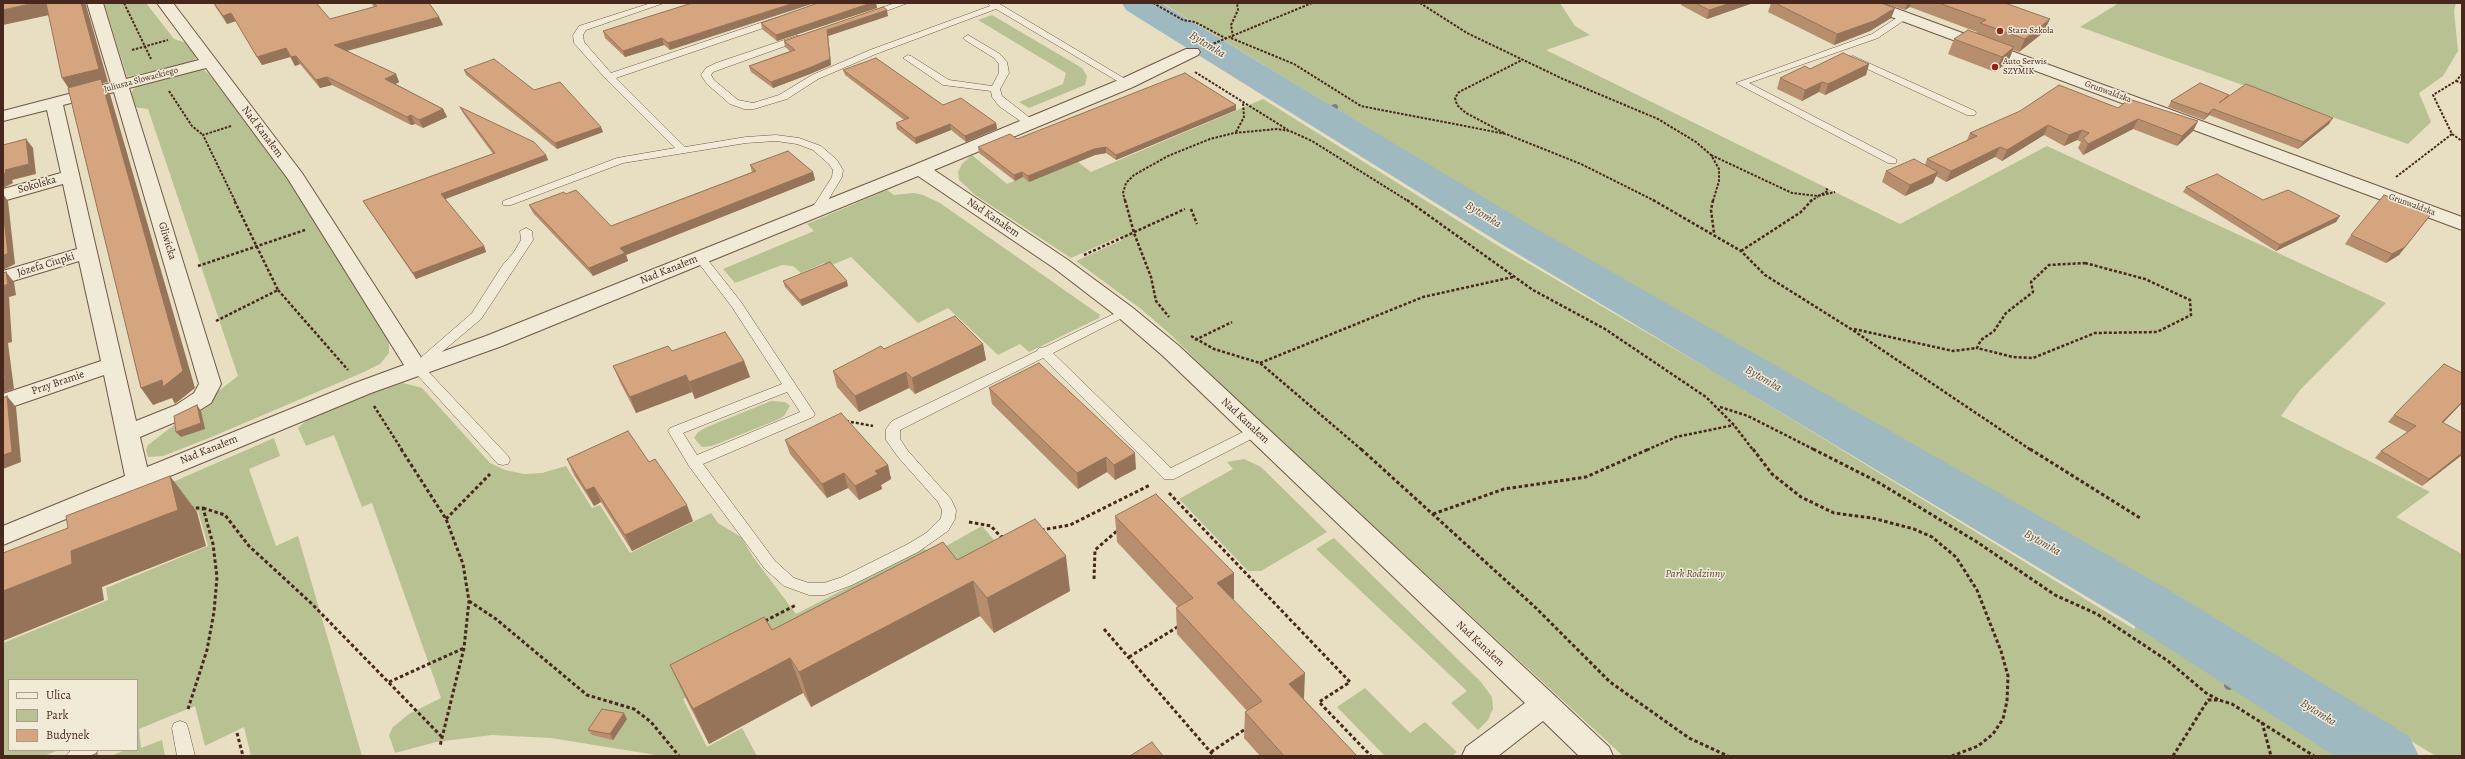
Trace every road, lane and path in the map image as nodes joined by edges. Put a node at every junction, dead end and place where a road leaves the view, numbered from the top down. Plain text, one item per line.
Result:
1 (95, 3) edge
2 (124, 3) edge
3 (165, 3) edge
4 (660, 3) edge
5 (904, 3) edge
6 (1153, 3) edge
7 (1237, 3) edge
8 (1312, 3) edge
9 (1420, 3) edge
10 (1867, 3) edge
11 (994, 4) edge
12 (1904, 17) junction
13 (785, 18) edge
14 (859, 18) edge
15 (189, 34) junction
16 (808, 35) edge
17 (968, 38) dead end
18 (1229, 38) junction
19 (145, 46) junction
20 (1834, 50) junction
21 (1192, 52) dead end
22 (111, 56) junction
23 (908, 58) dead end
24 (1175, 60) junction
25 (1522, 60) junction
26 (209, 62) junction
27 (2462, 74) edge
28 (159, 75) junction
29 (609, 77) junction
30 (2456, 80) junction
31 (1127, 83) junction
32 (2462, 83) edge
33 (119, 86) junction
34 (995, 89) junction
35 (1243, 102) junction
36 (54, 103) junction
37 (1971, 113) dead end
38 (3, 116) edge
39 (252, 119) junction
40 (1030, 123) junction
41 (1290, 131) junction
42 (1236, 132) junction
43 (1506, 134) junction
44 (2452, 134) junction
45 (203, 135) junction
46 (2462, 141) edge
47 (683, 150) junction
48 (1711, 155) junction
49 (1892, 161) dead end
50 (920, 169) junction
51 (71, 176) junction
52 (2395, 178) dead end
53 (1826, 188) dead end
54 (1835, 192) dead end
55 (3, 195) edge
56 (1818, 196) junction
57 (507, 203) dead end
58 (1185, 209) dead end
59 (1191, 209) dead end
60 (817, 210) junction
61 (326, 223) junction
62 (1197, 224) dead end
63 (2462, 224) edge
64 (526, 232) dead end
65 (1134, 233) junction
66 (1714, 234) junction
67 (256, 246) junction
68 (1741, 251) junction
69 (88, 252) junction
70 (700, 257) junction
71 (1061, 264) junction
72 (176, 273) junction
73 (1514, 277) junction
74 (3, 278) edge
75 (278, 290) junction
76 (1126, 313) junction
77 (1175, 322) dead end
78 (1232, 322) dead end
79 (1851, 329) junction
80 (1186, 331) dead end
81 (194, 332) junction
82 (1196, 340) junction
83 (1977, 348) junction
84 (1043, 351) junction
85 (1260, 362) junction
86 (113, 364) junction
87 (416, 367) junction
88 (790, 386) junction
89 (363, 388) junction
90 (3, 402) edge
91 (1718, 407) junction
92 (808, 414) junction
93 (1734, 425) junction
94 (893, 430) junction
95 (1256, 431) junction
96 (128, 433) junction
97 (503, 460) joint
98 (694, 462) junction
99 (1163, 478) junction
100 (138, 479) junction
101 (188, 508) dead end
102 (203, 508) junction
103 (1433, 514) junction
104 (2140, 518) dead end
105 (446, 519) junction
106 (948, 519) junction
107 (1124, 524) edge
108 (1039, 530) edge
109 (1009, 535) edge
110 (3, 536) edge
111 (1094, 579) dead end
112 (809, 589) junction
113 (469, 602) junction
114 (1186, 622) edge
115 (760, 624) edge
116 (1104, 629) dead end
117 (464, 648) junction
118 (1129, 657) junction
119 (389, 682) junction
120 (2219, 700) junction
121 (1545, 704) junction
122 (2262, 722) junction
123 (1254, 724) edge
124 (180, 728) joint
125 (237, 733) dead end
126 (442, 737) junction
127 (440, 746) dead end
128 (88, 751) edge
129 (1211, 752) junction
130 (75, 756) edge
131 (186, 756) edge
132 (242, 756) edge
133 (679, 756) edge
134 (1214, 756) edge
135 (1371, 756) edge
136 (1476, 756) edge
137 (1599, 756) edge
138 (1728, 756) edge
139 (1952, 756) edge
140 (2173, 756) edge
141 (2271, 756) edge
142 (2314, 756) edge

1 - 22 street, Gliwicka
2 - 19 path
3 - 15 street, Nad Kanałem
4 - 29 lane
5 - 14 lane
6 - 18 path
7 - 18 path
8 - 18 path
9 - 25 path
10 - 12 street, Grunwaldzka
11 - 16 lane
11 - 31 lane
12 - 20 lane
12 - 63 street, Grunwaldzka
13 - 29 lane
15 - 19 path
15 - 26 street, Nad Kanałem
17 - 34 lane
18 - 43 path
19 - 22 path
19 - 28 path
20 - 37 lane
20 - 49 lane
21 - 24 street, Nad Kanałem
22 - 33 street, Gliwicka
23 - 34 lane
24 - 31 street, Nad Kanałem
24 - 35 path
25 - 43 path
25 - 48 path
26 - 28 street, Juliusza Słowackiego
26 - 39 street, Nad Kanałem
27 - 30 path
28 - 33 street, Juliusza Słowackiego
28 - 45 path
29 - 47 lane
30 - 32 path
30 - 44 path
31 - 40 street, Nad Kanałem
33 - 36 street, Juliusza Słowackiego
33 - 72 street, Gliwicka
34 - 40 lane
35 - 41 path
35 - 42 path
36 - 38 street, Juliusza Słowackiego
36 - 51 street
39 - 45 path
39 - 61 street, Nad Kanałem
40 - 50 street, Nad Kanałem
41 - 42 path
41 - 73 path
42 - 65 path
43 - 66 path
44 - 46 path
44 - 52 path
45 - 67 path
47 - 57 lane
47 - 60 lane
48 - 56 path
48 - 66 path
50 - 60 street, Nad Kanałem
50 - 71 street, Nad Kanałem
51 - 55 street, Sokolska
51 - 69 street
53 - 56 path
54 - 56 path
56 - 68 path
58 - 65 path
59 - 62 path
60 - 70 street, Nad Kanałem
61 - 67 path
61 - 87 street, Nad Kanałem
64 - 87 lane
65 - 71 path
65 - 77 path
66 - 68 path
67 - 72 path
67 - 75 path
68 - 79 path
69 - 74 street, Józefa Ciupki
69 - 86 street
70 - 87 street, Nad Kanałem
70 - 88 lane
71 - 76 street, Nad Kanałem
72 - 81 street, Gliwicka
73 - 85 path
73 - 91 path
75 - 81 path
75 - 89 path
76 - 84 lane
76 - 95 street, Nad Kanałem
78 - 82 path
79 - 83 path
79 - 104 path
80 - 82 path
81 - 96 street, Gliwicka
82 - 85 path
83 - 83 path
84 - 94 lane
84 - 99 lane
85 - 103 path
86 - 90 street, Przy Bramie
86 - 96 street
87 - 89 street, Nad Kanałem
87 - 97 lane
88 - 92 lane
88 - 98 lane
89 - 100 street, Nad Kanałem
89 - 105 path
91 - 93 path
91 - 120 path
92 - 94 path
92 - 98 lane
93 - 103 path
93 - 139 path
94 - 106 lane
95 - 99 lane
95 - 121 street, Nad Kanałem
96 - 100 street
97 - 105 path
98 - 112 lane
99 - 108 path
99 - 135 path
100 - 110 street, Nad Kanałem
101 - 102 path
102 - 119 path
102 - 124 path
103 - 138 path
105 - 113 path
106 - 109 path
106 - 112 lane
107 - 111 path
112 - 115 path
113 - 117 path
113 - 133 path
114 - 118 path
116 - 118 path
117 - 119 path
117 - 126 path
118 - 129 path
119 - 126 path
120 - 122 path
120 - 140 path
121 - 136 street
121 - 137 street, Nad Kanałem
122 - 141 path
122 - 142 path
123 - 129 path
124 - 131 lane
125 - 132 path
126 - 127 path
128 - 130 lane
129 - 134 path

